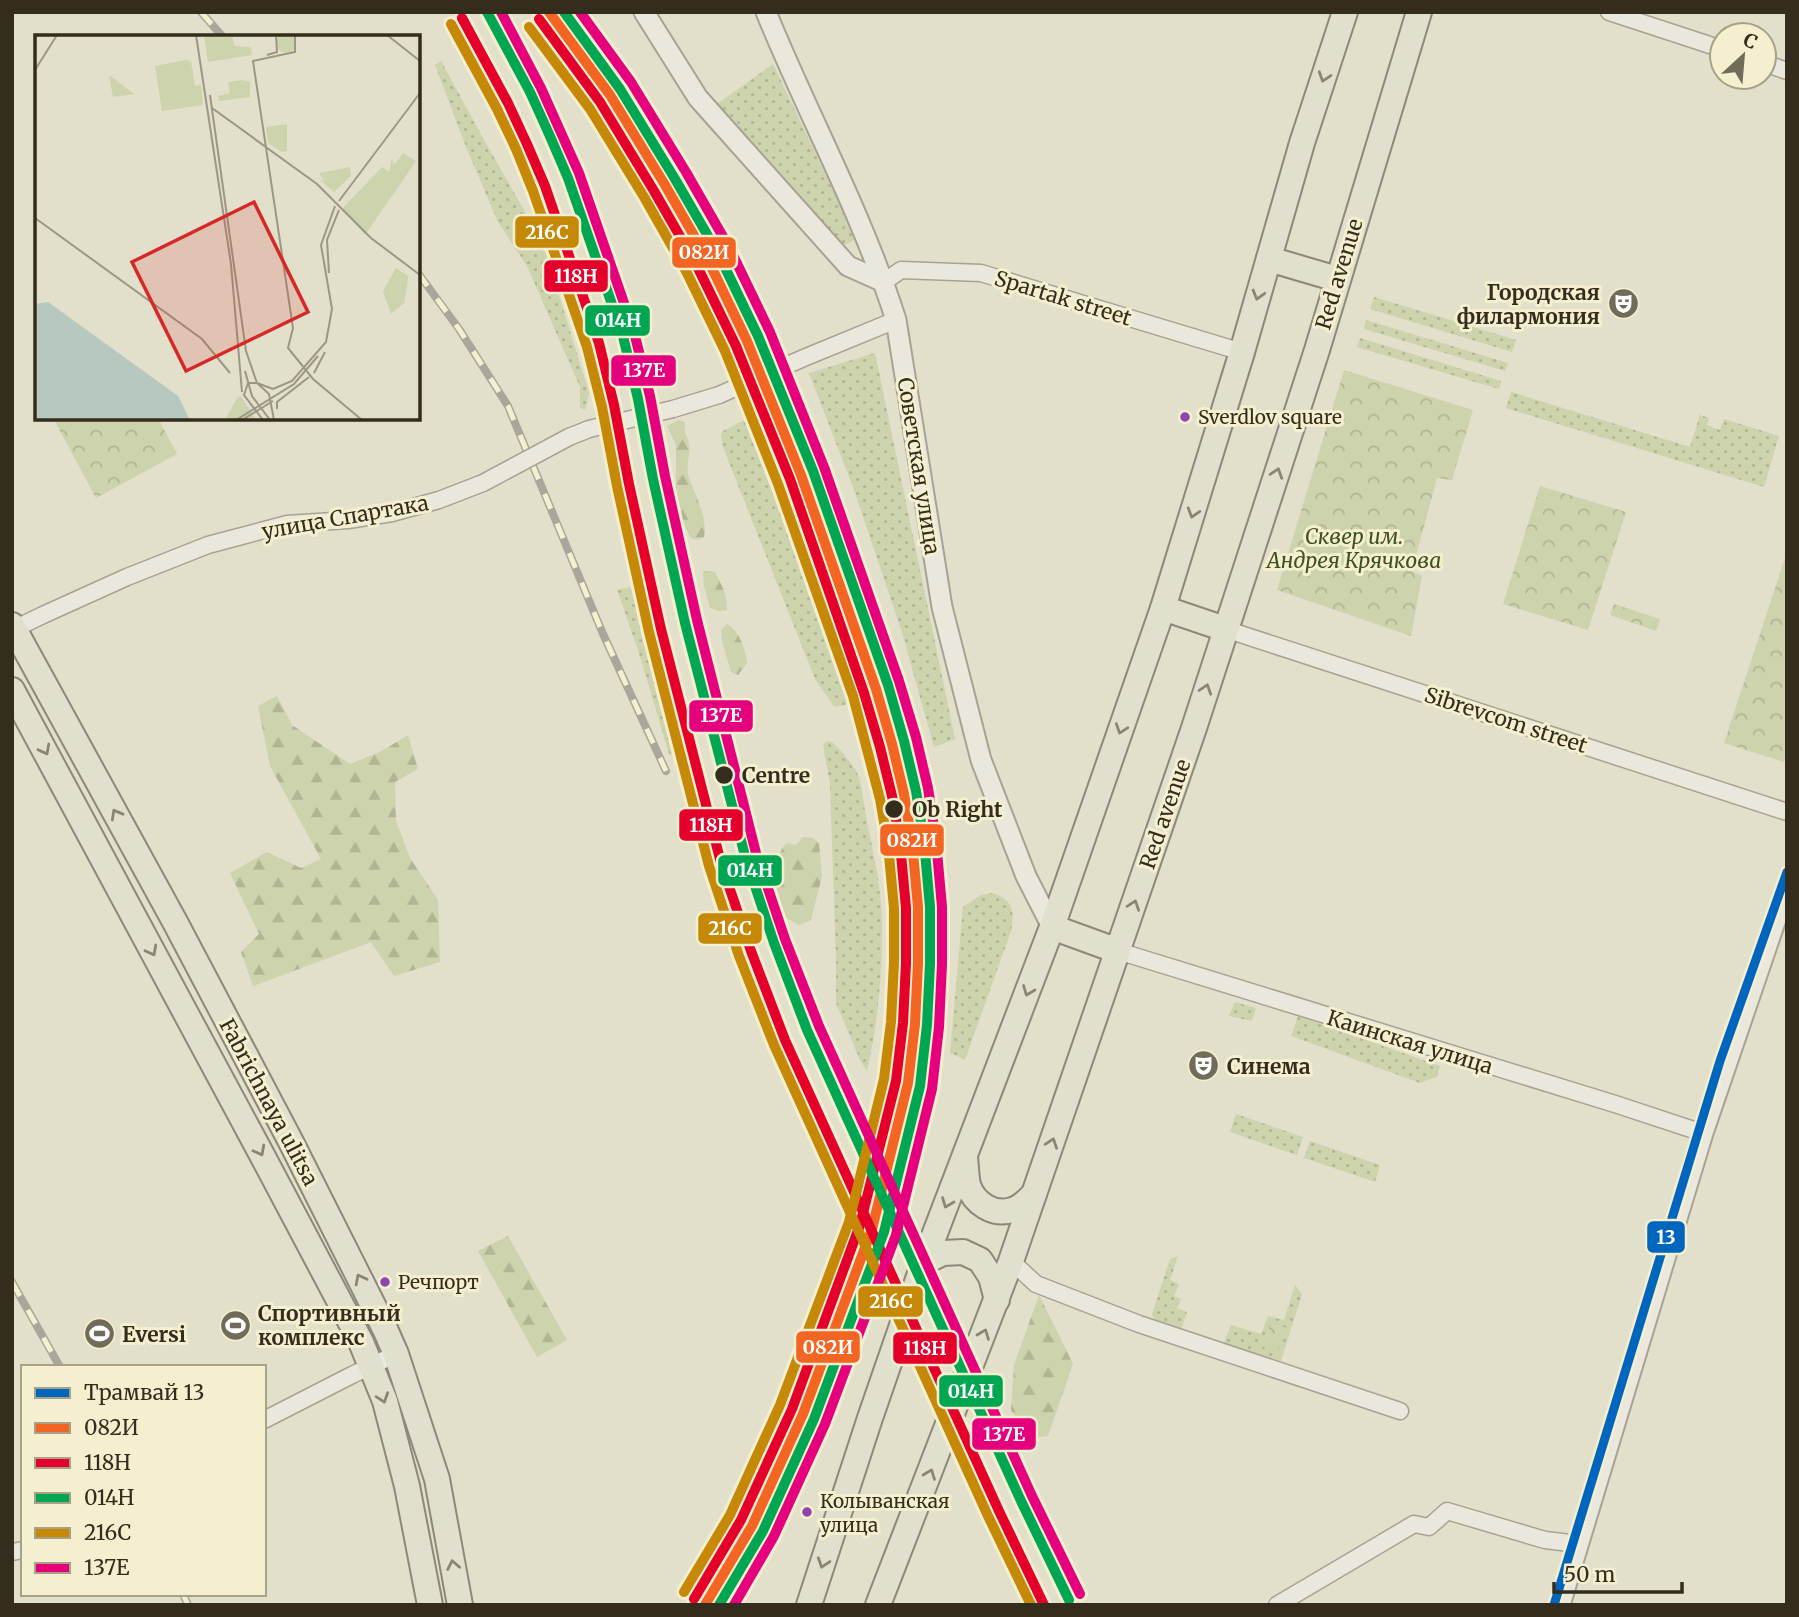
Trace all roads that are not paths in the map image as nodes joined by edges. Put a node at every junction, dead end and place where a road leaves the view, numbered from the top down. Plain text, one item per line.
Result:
1 (644, 12) edge
2 (766, 12) edge
3 (1345, 12) edge
4 (1419, 12) edge
5 (1609, 12) edge
6 (1708, 44) edge
7 (1269, 259) junction
8 (1337, 279) junction
9 (884, 282) junction
10 (896, 320) junction
11 (1242, 352) junction
12 (1163, 608) junction
13 (13, 628) edge
14 (1226, 629) junction
15 (12, 690) edge
16 (1787, 812) edge
17 (1787, 887) edge
18 (1052, 927) junction
19 (1118, 951) junction
20 (1703, 1133) junction
21 (965, 1156) junction
22 (1034, 1194) junction
23 (1011, 1261) junction
24 (924, 1262) junction
25 (997, 1300) junction
26 (396, 1354) junction
27 (371, 1366) junction
28 (1400, 1411) dead end
29 (266, 1419) edge
30 (1578, 1544) junction
31 (430, 1605) edge
32 (460, 1605) edge
33 (809, 1605) edge
34 (878, 1605) edge
35 (1277, 1605) edge
36 (1560, 1605) edge

1 - 9 street
2 - 9 street, Советская улица
3 -> 7 main road
4 - 8 main road, Red avenue
5 - 6 street
7 - 8 main road
7 -> 11 main road
14 -> 8 main road, Red avenue
9 - 10 street, Советская улица
9 - 11 street, Spartak street
10 - 13 street, улица Спартака, bridge
10 - 18 street, Советская улица
11 -> 12 main road
12 - 14 main road
12 -> 18 main road
26 -> 13 main road, Fabrichnaya ulitsa
14 - 16 street, Sibrevcom street
19 -> 14 main road, Red avenue
15 -> 27 main road, Fabrichnaya ulitsa
17 - 20 street
18 - 19 main road
18 -> 21 main road
19 - 20 street, Каинская улица
22 -> 19 main road, Red avenue
20 - 30 street
21 - 22 main road
21 -> 24 main road
22 - 23 main road, Red avenue
23 - 25 main road, Red avenue
23 - 28 street
24 - 25 main road
24 -> 33 main road
34 -> 25 main road, Red avenue
26 - 27 street
32 -> 26 main road, Fabrichnaya ulitsa
27 - 29 street
27 -> 31 main road, Fabrichnaya ulitsa
30 - 35 street
30 - 36 street

